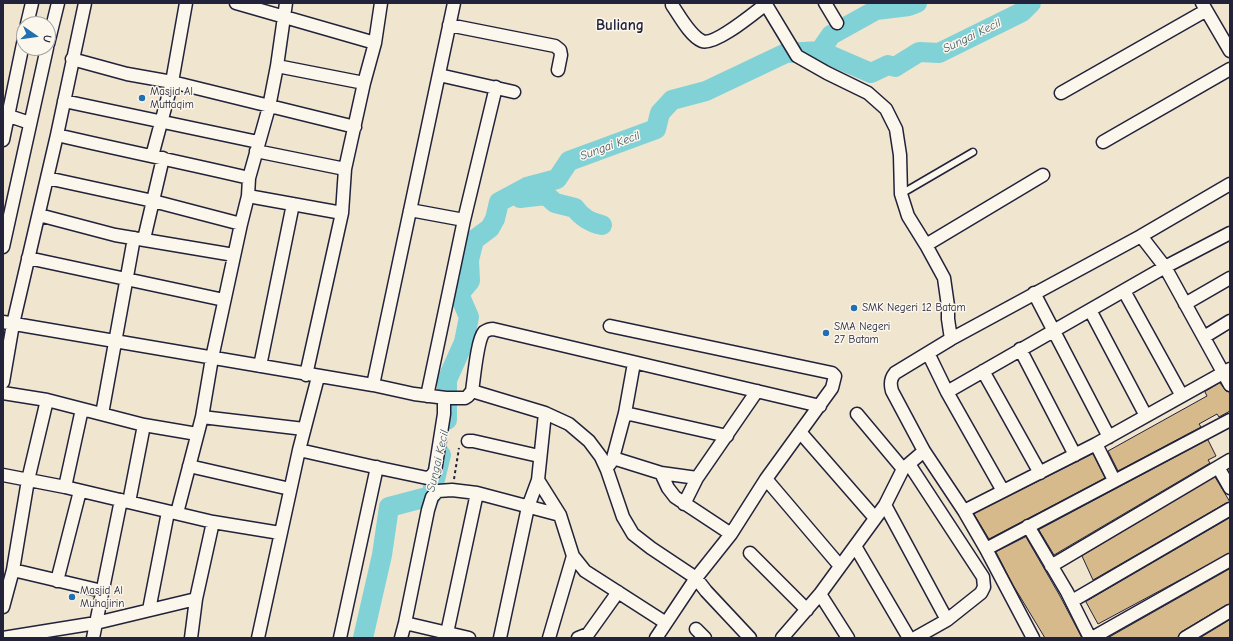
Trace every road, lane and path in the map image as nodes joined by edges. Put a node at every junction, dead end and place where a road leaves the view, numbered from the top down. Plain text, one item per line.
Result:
1 (32, 3) edge
2 (58, 3) edge
3 (85, 3) edge
4 (186, 3) edge
5 (236, 3) edge
6 (286, 3) edge
7 (381, 3) edge
8 (454, 3) edge
9 (825, 3) edge
10 (765, 4) edge
11 (672, 5) dead end
12 (1203, 7) edge
13 (29, 16) edge
14 (55, 16) edge
15 (283, 16) junction
16 (837, 23) dead end
17 (449, 25) junction
18 (375, 43) junction
19 (1230, 51) edge
20 (20, 56) edge
21 (45, 56) edge
22 (72, 59) junction
23 (277, 66) junction
24 (1230, 69) edge
25 (558, 70) dead end
26 (439, 75) junction
27 (172, 82) junction
28 (364, 83) junction
29 (496, 87) junction
30 (514, 92) dead end
31 (1061, 93) dead end
32 (64, 101) junction
33 (269, 107) junction
34 (5, 115) edge
35 (162, 122) junction
36 (30, 123) junction
37 (355, 127) junction
38 (57, 135) junction
39 (3, 140) edge
40 (1103, 142) dead end
41 (257, 147) junction
42 (973, 152) dead end
43 (158, 157) junction
44 (345, 169) junction
45 (1043, 175) dead end
46 (47, 178) junction
47 (249, 178) junction
48 (1230, 184) edge
49 (901, 194) junction
50 (248, 196) junction
51 (153, 201) junction
52 (293, 204) junction
53 (410, 210) junction
54 (342, 213) junction
55 (39, 215) junction
56 (464, 220) junction
57 (241, 224) junction
58 (1141, 236) junction
59 (1228, 238) edge
60 (139, 239) junction
61 (926, 245) junction
62 (3, 247) edge
63 (234, 255) junction
64 (28, 258) junction
65 (1165, 267) junction
66 (1230, 278) edge
67 (126, 279) junction
68 (1124, 291) junction
69 (1034, 294) junction
70 (224, 300) junction
71 (1185, 304) junction
72 (1090, 310) junction
73 (1230, 321) edge
74 (8, 323) edge
75 (610, 326) dead end
76 (1054, 330) junction
77 (1204, 337) junction
78 (951, 339) junction
79 (115, 342) junction
80 (1020, 349) junction
81 (928, 353) junction
82 (212, 358) junction
83 (634, 363) junction
84 (260, 366) junction
85 (983, 371) junction
86 (1227, 371) edge
87 (312, 376) junction
88 (3, 382) edge
89 (373, 385) junction
90 (1230, 385) edge
91 (757, 391) junction
92 (946, 392) junction
93 (3, 393) edge
94 (468, 394) junction
95 (427, 396) junction
96 (1182, 396) junction
97 (445, 398) junction
98 (47, 400) junction
99 (820, 406) junction
100 (82, 409) junction
101 (545, 413) junction
102 (102, 414) junction
103 (625, 414) junction
104 (857, 414) dead end
105 (1146, 416) junction
106 (202, 417) junction
107 (1229, 423) edge
108 (144, 425) junction
109 (304, 429) junction
110 (800, 432) junction
111 (197, 434) junction
112 (727, 436) junction
113 (1109, 436) junction
114 (468, 442) joint
115 (1096, 444) junction
116 (298, 450) junction
117 (923, 452) junction
118 (1075, 455) junction
119 (539, 456) junction
120 (613, 458) junction
121 (1230, 460) edge
122 (908, 464) junction
123 (189, 466) junction
124 (377, 467) junction
125 (1218, 467) junction
126 (607, 470) junction
127 (661, 473) junction
128 (1040, 473) junction
129 (3, 475) edge
130 (697, 478) junction
131 (766, 479) junction
132 (28, 480) junction
133 (538, 480) junction
134 (1114, 480) junction
135 (65, 487) junction
136 (1230, 488) edge
137 (290, 489) junction
138 (452, 490) junction
139 (80, 491) junction
140 (1003, 491) junction
141 (477, 493) junction
142 (125, 501) junction
143 (684, 504) junction
144 (884, 506) junction
145 (528, 507) junction
146 (1230, 509) edge
147 (964, 511) junction
148 (173, 512) junction
149 (560, 515) junction
150 (875, 518) junction
151 (213, 522) junction
152 (1028, 526) junction
153 (280, 533) junction
154 (731, 534) junction
155 (855, 546) junction
156 (986, 549) junction
157 (750, 553) dead end
158 (573, 556) junction
159 (1230, 560) edge
160 (840, 566) junction
161 (1051, 566) junction
162 (13, 570) junction
163 (696, 578) junction
164 (57, 581) junction
165 (102, 591) junction
166 (618, 592) junction
167 (820, 594) junction
168 (196, 599) junction
169 (1072, 601) junction
170 (3, 607) edge
171 (149, 610) junction
172 (807, 610) junction
173 (1230, 612) edge
174 (947, 620) junction
175 (96, 623) junction
176 (405, 623) junction
177 (666, 623) junction
178 (696, 629) dead end
179 (447, 633) junction
180 (3, 638) edge
181 (93, 638) edge
182 (191, 638) edge
183 (258, 638) edge
184 (340, 638) edge
185 (401, 638) edge
186 (468, 638) edge
187 (500, 638) edge
188 (549, 638) edge
189 (578, 638) edge
190 (656, 638) edge
191 (705, 638) edge
192 (750, 638) edge
193 (782, 638) edge
194 (848, 638) edge
195 (909, 638) edge
196 (914, 638) edge
197 (1033, 638) edge
198 (1091, 638) edge
199 (1185, 638) edge

1 - 13 street
2 - 14 street
3 - 22 street
4 - 27 street
5 - 15 street
6 - 15 street
7 - 18 street
8 - 17 street
9 - 16 street
10 - 11 street
10 - 49 street
12 - 19 street
12 - 31 street
15 - 18 street
15 - 23 street
17 - 25 street
17 - 26 street
18 - 28 street
20 - 34 street
21 - 36 street
22 - 27 street
22 - 32 street
23 - 28 street
23 - 33 street
24 - 40 street
26 - 29 street
26 - 53 street
27 - 33 street
27 - 35 street
28 - 37 street
29 - 30 street
29 - 56 street
32 - 35 street
32 - 38 street
33 - 37 street
33 - 41 street
34 - 36 street
34 - 39 street
35 - 41 street
35 - 43 street
36 - 62 street
37 - 44 street
38 - 43 street
38 - 46 street
41 - 44 street
41 - 47 street
42 - 49 lane
43 - 47 street
43 - 51 street
44 - 54 street
45 - 61 street
46 - 51 street
46 - 55 street
47 - 50 street
48 - 58 street
49 - 61 street
50 - 52 street
50 - 57 street
51 - 57 street
51 - 60 street
52 - 54 street
52 - 84 street
53 - 56 street
53 - 89 street
54 - 87 street
55 - 60 street
55 - 64 street
56 - 95 street
57 - 63 street
58 - 65 street
58 - 69 street
59 - 65 street
60 - 63 street
60 - 67 street
61 - 78 street
63 - 70 street
64 - 67 street
64 - 74 street
65 - 68 street
65 - 71 street
66 - 71 street
67 - 70 street
67 - 79 street
68 - 72 street
68 - 96 street
69 - 76 street
69 - 78 street
70 - 82 street
71 - 77 street
72 - 76 street
72 - 105 street
73 - 77 street
74 - 79 street
74 - 88 street
75 - 99 street
76 - 80 street
76 - 113 street
77 - 86 street
78 - 81 street
79 - 82 street
79 - 102 street
80 - 85 street
80 - 118 street
81 - 92 street
81 - 117 street
82 - 84 street
82 - 106 street
83 - 91 street
83 - 94 street
83 - 103 street
84 - 87 street
85 - 92 street
85 - 128 street
86 - 90 street
86 - 96 street
87 - 89 street
87 - 109 street
89 - 95 street
91 - 99 street
91 - 112 street
92 - 140 street
93 - 98 street
94 - 97 street
94 - 101 street
95 - 97 street
96 - 105 street
97 - 124 street
98 - 100 street
98 - 132 street
99 - 110 street
100 - 102 street
100 - 135 street
101 - 119 street
101 - 126 street
102 - 108 street
103 - 112 street
103 - 120 street
104 - 122 street
105 - 113 street
106 - 109 street
106 - 111 street
107 - 134 street
108 - 111 street
108 - 142 street
109 - 116 street
110 - 131 street
110 - 150 street
111 - 123 street
112 - 130 street
113 - 115 street
114 - 119 street
114 - 138 path
115 - 118 street
115 - 134 street
116 - 124 street
116 - 137 street
117 - 122 street
117 - 147 street
118 - 128 street
119 - 133 street
120 - 126 street
120 - 127 street
121 - 125 street
122 - 144 street
122 - 174 street
123 - 137 street
123 - 148 street
124 - 184 street
125 - 136 street
125 - 161 street
126 - 163 street
127 - 130 street
127 - 143 street
128 - 140 street
129 - 132 street
130 - 143 street
131 - 154 street
131 - 160 street
132 - 135 street
132 - 162 street
133 - 145 street
133 - 149 street
134 - 152 street
135 - 139 street
137 - 153 street
138 - 141 street
138 - 176 street
139 - 142 street
139 - 164 street
140 - 147 street
141 - 145 street
141 - 179 street
142 - 148 street
142 - 165 street
143 - 154 street
144 - 150 street
144 - 174 street
145 - 149 street
145 - 187 street
146 - 169 street
147 - 156 street
148 - 151 street
148 - 171 street
149 - 158 street
150 - 155 street
151 - 153 street
151 - 168 street
152 - 156 street
152 - 161 street
153 - 183 street
154 - 163 street
155 - 160 street
155 - 195 street
156 - 197 street
157 - 172 street
158 - 166 street
158 - 188 street
159 - 198 street
160 - 167 street
161 - 169 street
162 - 164 street
162 - 170 street
163 - 177 street
163 - 192 street
164 - 165 street
165 - 175 street
166 - 177 street
166 - 189 street
167 - 172 street
167 - 194 street
168 - 171 street
168 - 182 street
169 - 198 street
171 - 175 street
172 - 193 street
173 - 199 street
174 - 196 street
175 - 180 street
175 - 181 street
176 - 179 street
176 - 185 street
177 - 190 street
178 - 191 street
179 - 186 street

